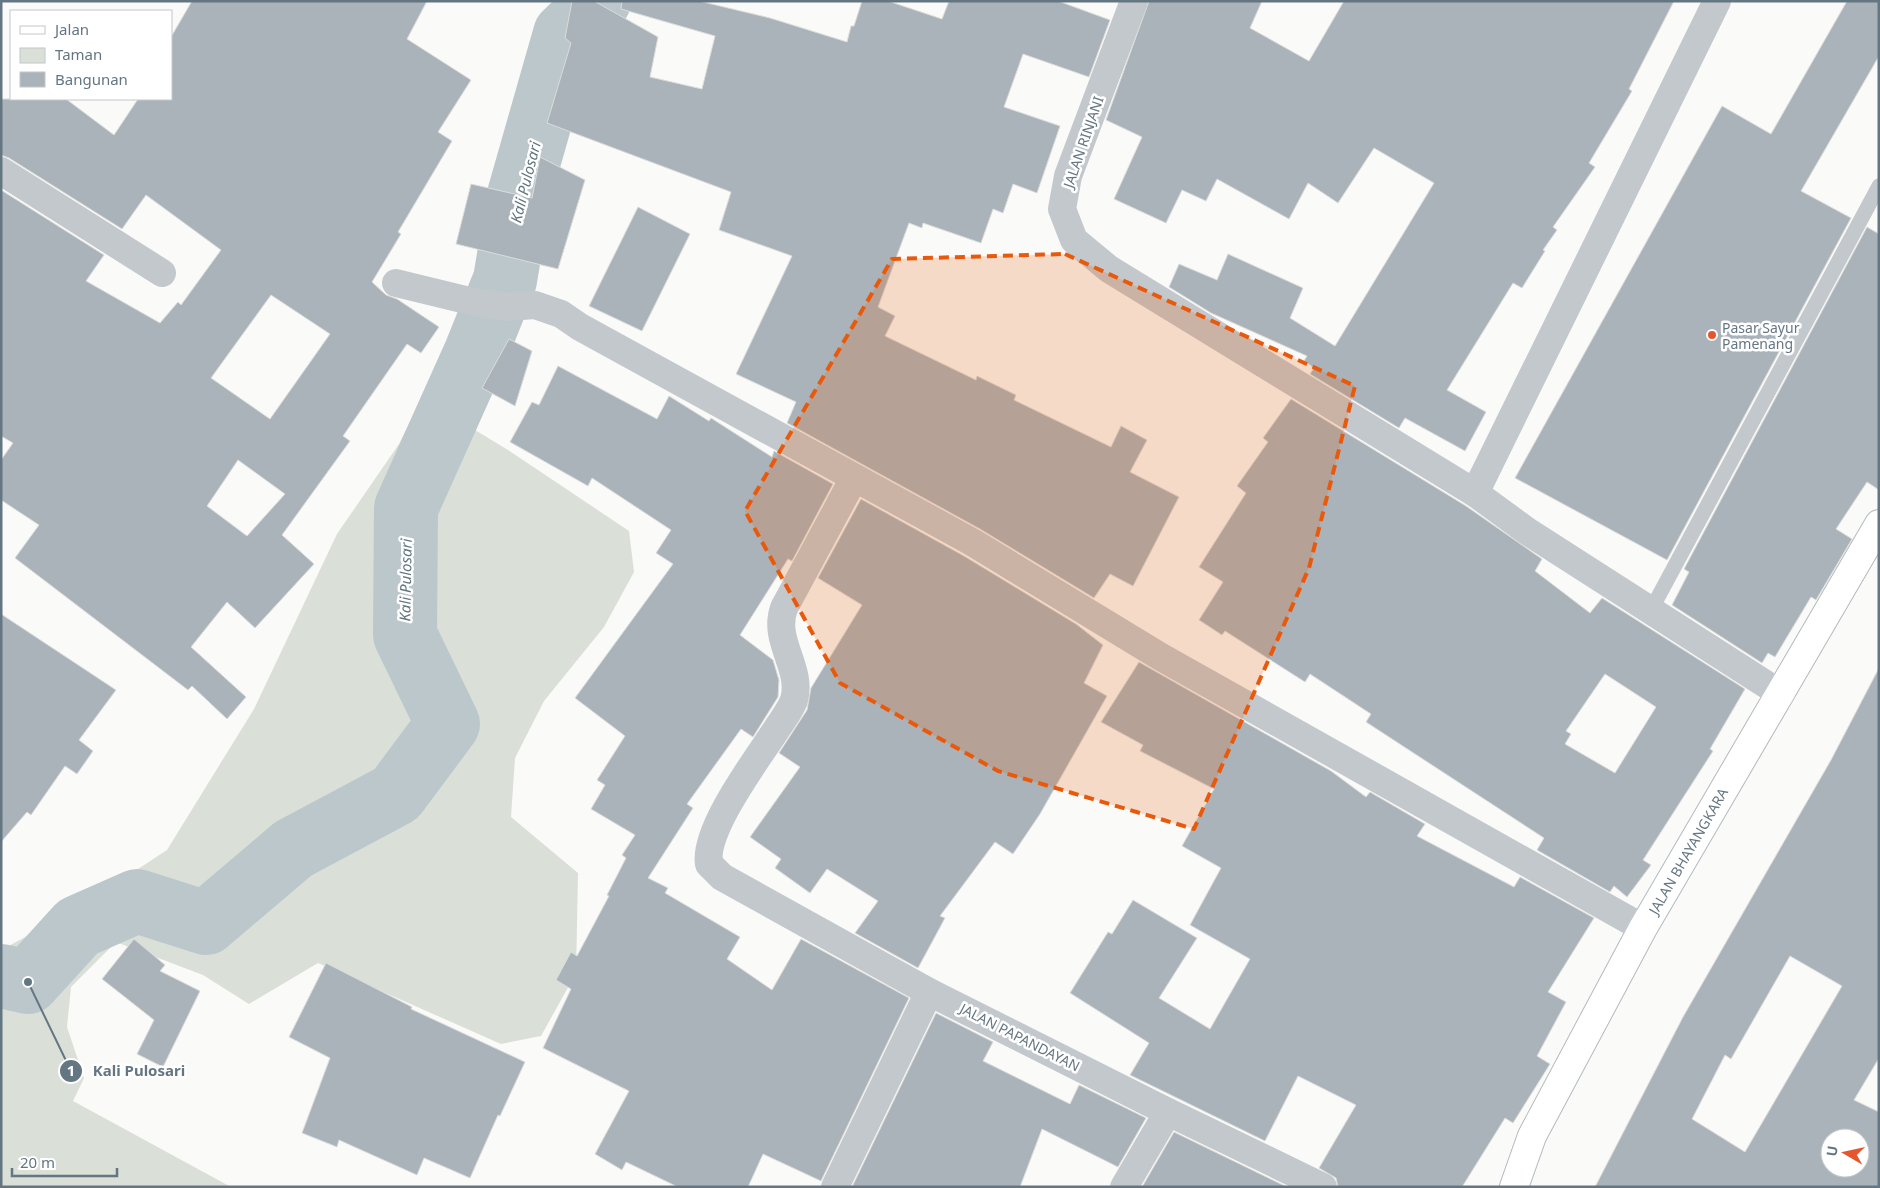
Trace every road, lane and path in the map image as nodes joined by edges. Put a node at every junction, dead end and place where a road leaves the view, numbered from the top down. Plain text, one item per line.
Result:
1 (1134, 1) edge
2 (1717, 1) edge
3 (1, 171) edge
4 (1879, 186) edge
5 (162, 273) dead end
6 (396, 283) dead end
7 (854, 478) junction
8 (1475, 493) junction
9 (1879, 524) edge
10 (1650, 612) junction
11 (1781, 694) junction
12 (1643, 928) junction
13 (929, 992) junction
14 (1168, 1112) junction
15 (835, 1187) edge
16 (1124, 1187) edge
17 (1323, 1187) edge
18 (1514, 1187) edge

1 - 8 street, JALAN RINJANI
2 - 8 street
3 - 5 street
4 - 10 lane
6 - 7 street
7 - 12 street
7 - 13 street, JALAN PAPANDAYAN
8 - 10 street, JALAN RINJANI
9 - 11 street, JALAN BHAYANGKARA
10 - 11 street, JALAN RINJANI
11 - 12 street, JALAN BHAYANGKARA
12 - 18 street, JALAN BHAYANGKARA
13 - 14 street, JALAN PAPANDAYAN
13 - 15 street
14 - 16 street
14 - 17 street, JALAN PAPANDAYAN

